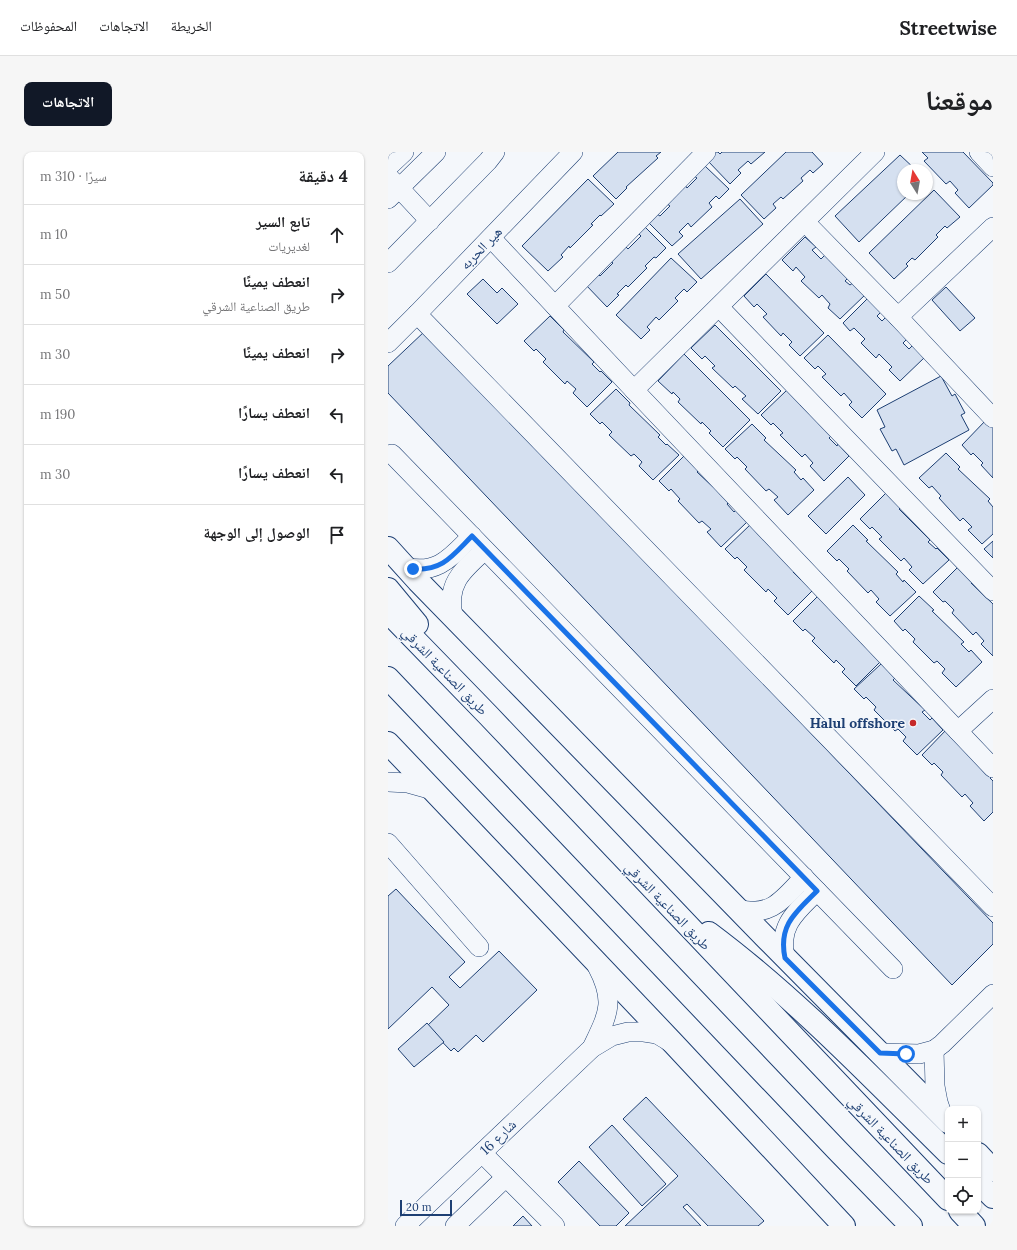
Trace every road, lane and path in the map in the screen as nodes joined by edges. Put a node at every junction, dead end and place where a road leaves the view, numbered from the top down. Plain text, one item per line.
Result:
1 (404, 152) edge
2 (436, 152) edge
3 (494, 152) edge
4 (573, 152) edge
5 (706, 152) edge
6 (875, 152) edge
7 (979, 152) edge
8 (388, 167) edge
9 (993, 167) edge
10 (392, 188) edge
11 (430, 221) junction
12 (805, 222) junction
13 (993, 227) edge
14 (491, 238) junction
15 (388, 263) edge
16 (555, 306) junction
17 (719, 306) junction
18 (417, 314) junction
19 (898, 317) junction
20 (388, 343) edge
21 (634, 390) junction
22 (993, 418) edge
23 (392, 454) dead end
24 (472, 536) junction
25 (388, 548) edge
26 (485, 550) junction
27 (405, 567) junction
28 (388, 589) edge
29 (993, 591) edge
30 (388, 612) edge
31 (453, 616) junction
32 (388, 678) edge
33 (993, 699) edge
34 (488, 715) junction
35 (958, 731) junction
36 (388, 742) edge
37 (993, 768) edge
38 (388, 782) edge
39 (433, 790) junction
40 (388, 843) edge
41 (804, 877) junction
42 (817, 891) junction
43 (657, 894) junction
44 (993, 907) edge
45 (738, 909) junction
46 (479, 947) dead end
47 (785, 958) junction
48 (593, 959) junction
49 (894, 969) dead end
50 (993, 994) edge
51 (674, 1044) junction
52 (592, 1048) junction
53 (934, 1050) junction
54 (880, 1053) junction
55 (945, 1117) edge
56 (945, 1118) edge
57 (837, 1150) junction
58 (945, 1150) edge
59 (482, 1153) junction
60 (981, 1157) edge
61 (993, 1170) edge
62 (506, 1177) junction
63 (981, 1185) edge
64 (945, 1196) edge
65 (993, 1197) edge
66 (963, 1214) edge
67 (405, 1226) edge
68 (455, 1226) edge
69 (555, 1226) edge
70 (844, 1226) edge
71 (893, 1226) edge
72 (912, 1226) edge
73 (974, 1226) edge

1 - 8 street
2 - 10 street
3 - 11 street
4 - 14 street, هير الحربه
5 - 16 street
6 - 12 street
7 - 9 street
10 - 11 street
11 - 15 street
12 - 17 street
12 - 19 street
13 - 19 street
14 - 16 street
14 - 18 street, هير الحربه
16 - 21 street
17 - 21 street
17 - 29 street
18 - 20 street, هير الحربه
18 - 44 street
19 - 22 street
21 - 35 street
23 - 24 street
24 - 26 street
24 - 27 street
25 - 27 main road
26 - 31 street
26 - 41 street
27 - 31 main road
28 - 34 main road
30 - 34 main road, طريق الصناعية الشرقي
31 - 45 main road
32 - 57 main road
33 - 35 street
34 - 43 main road, طريق الصناعية الشرقي
35 - 37 street
36 - 39 main road
38 - 39 street
39 - 48 main road
40 - 46 street
41 - 42 street
41 - 45 street
42 - 47 street
42 - 49 street
43 - 58 main road
43 - 64 main road, طريق الصناعية الشرقي
45 - 47 main road
47 - 54 main road
48 - 51 main road
48 - 52 street, شارع 16
50 - 53 street
51 - 52 street, شارع 16
51 - 70 main road
52 - 59 street, شارع 16
53 - 54 street
53 - 55 street
54 - 56 main road
57 - 71 main road
57 - 72 main road
59 - 62 street
59 - 67 street, شارع 16
60 - 61 main road
62 - 68 street
62 - 69 street
63 - 65 main road
66 - 73 main road

